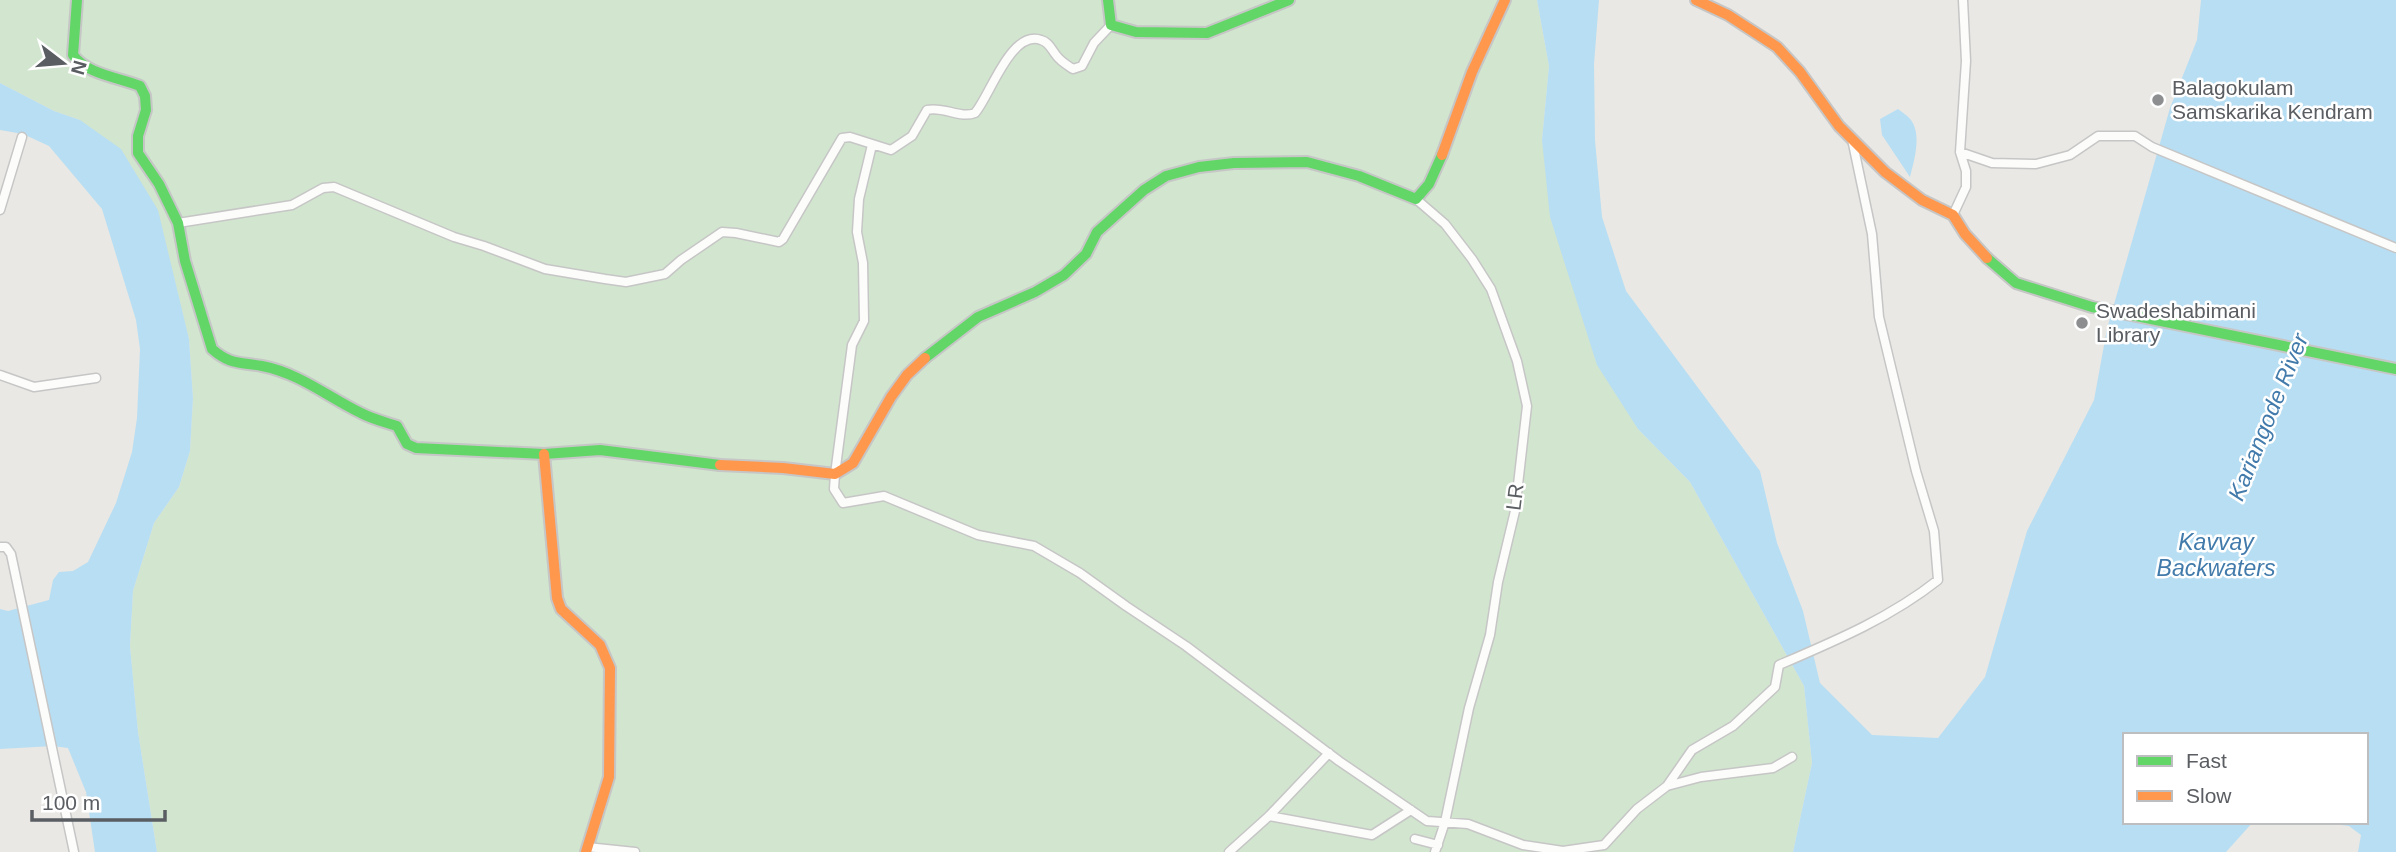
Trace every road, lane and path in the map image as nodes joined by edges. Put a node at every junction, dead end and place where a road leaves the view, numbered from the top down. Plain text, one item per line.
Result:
1 (77, 0) edge
2 (1108, 0) edge
3 (1289, 0) edge
4 (1506, 0) edge
5 (1696, 0) edge
6 (1963, 0) edge
7 (1111, 25) junction
8 (22, 136) dead end
9 (1852, 139) junction
10 (872, 145) junction
11 (1961, 152) junction
12 (1416, 199) junction
13 (0, 210) edge
14 (1953, 215) junction
15 (178, 223) junction
16 (2396, 248) edge
17 (2396, 369) edge
18 (0, 375) edge
19 (96, 378) dead end
20 (544, 454) junction
21 (835, 474) junction
22 (0, 547) edge
23 (1329, 753) junction
24 (1792, 757) dead end
25 (1667, 786) junction
26 (1411, 810) junction
27 (1269, 816) junction
28 (1445, 822) junction
29 (1415, 839) dead end
30 (1437, 849) edge
31 (587, 850) edge
32 (74, 852) edge
33 (635, 852) edge
34 (1229, 852) edge

1 - 15 street
2 - 7 street
3 - 7 street
4 - 12 street
5 - 9 street
6 - 11 street
7 - 10 street
8 - 13 street
9 - 14 street
9 - 25 street
10 - 15 street
10 - 21 street
11 - 14 street
11 - 16 street
12 - 21 street
12 - 28 street, LR
14 - 17 street
15 - 20 street
18 - 19 street
20 - 21 street
20 - 31 street
21 - 23 street
22 - 32 street
23 - 26 street
23 - 27 street
24 - 25 street
25 - 28 street
26 - 27 street
26 - 28 street
27 - 34 street
28 - 30 street, LR
29 - 30 street
31 - 33 street

